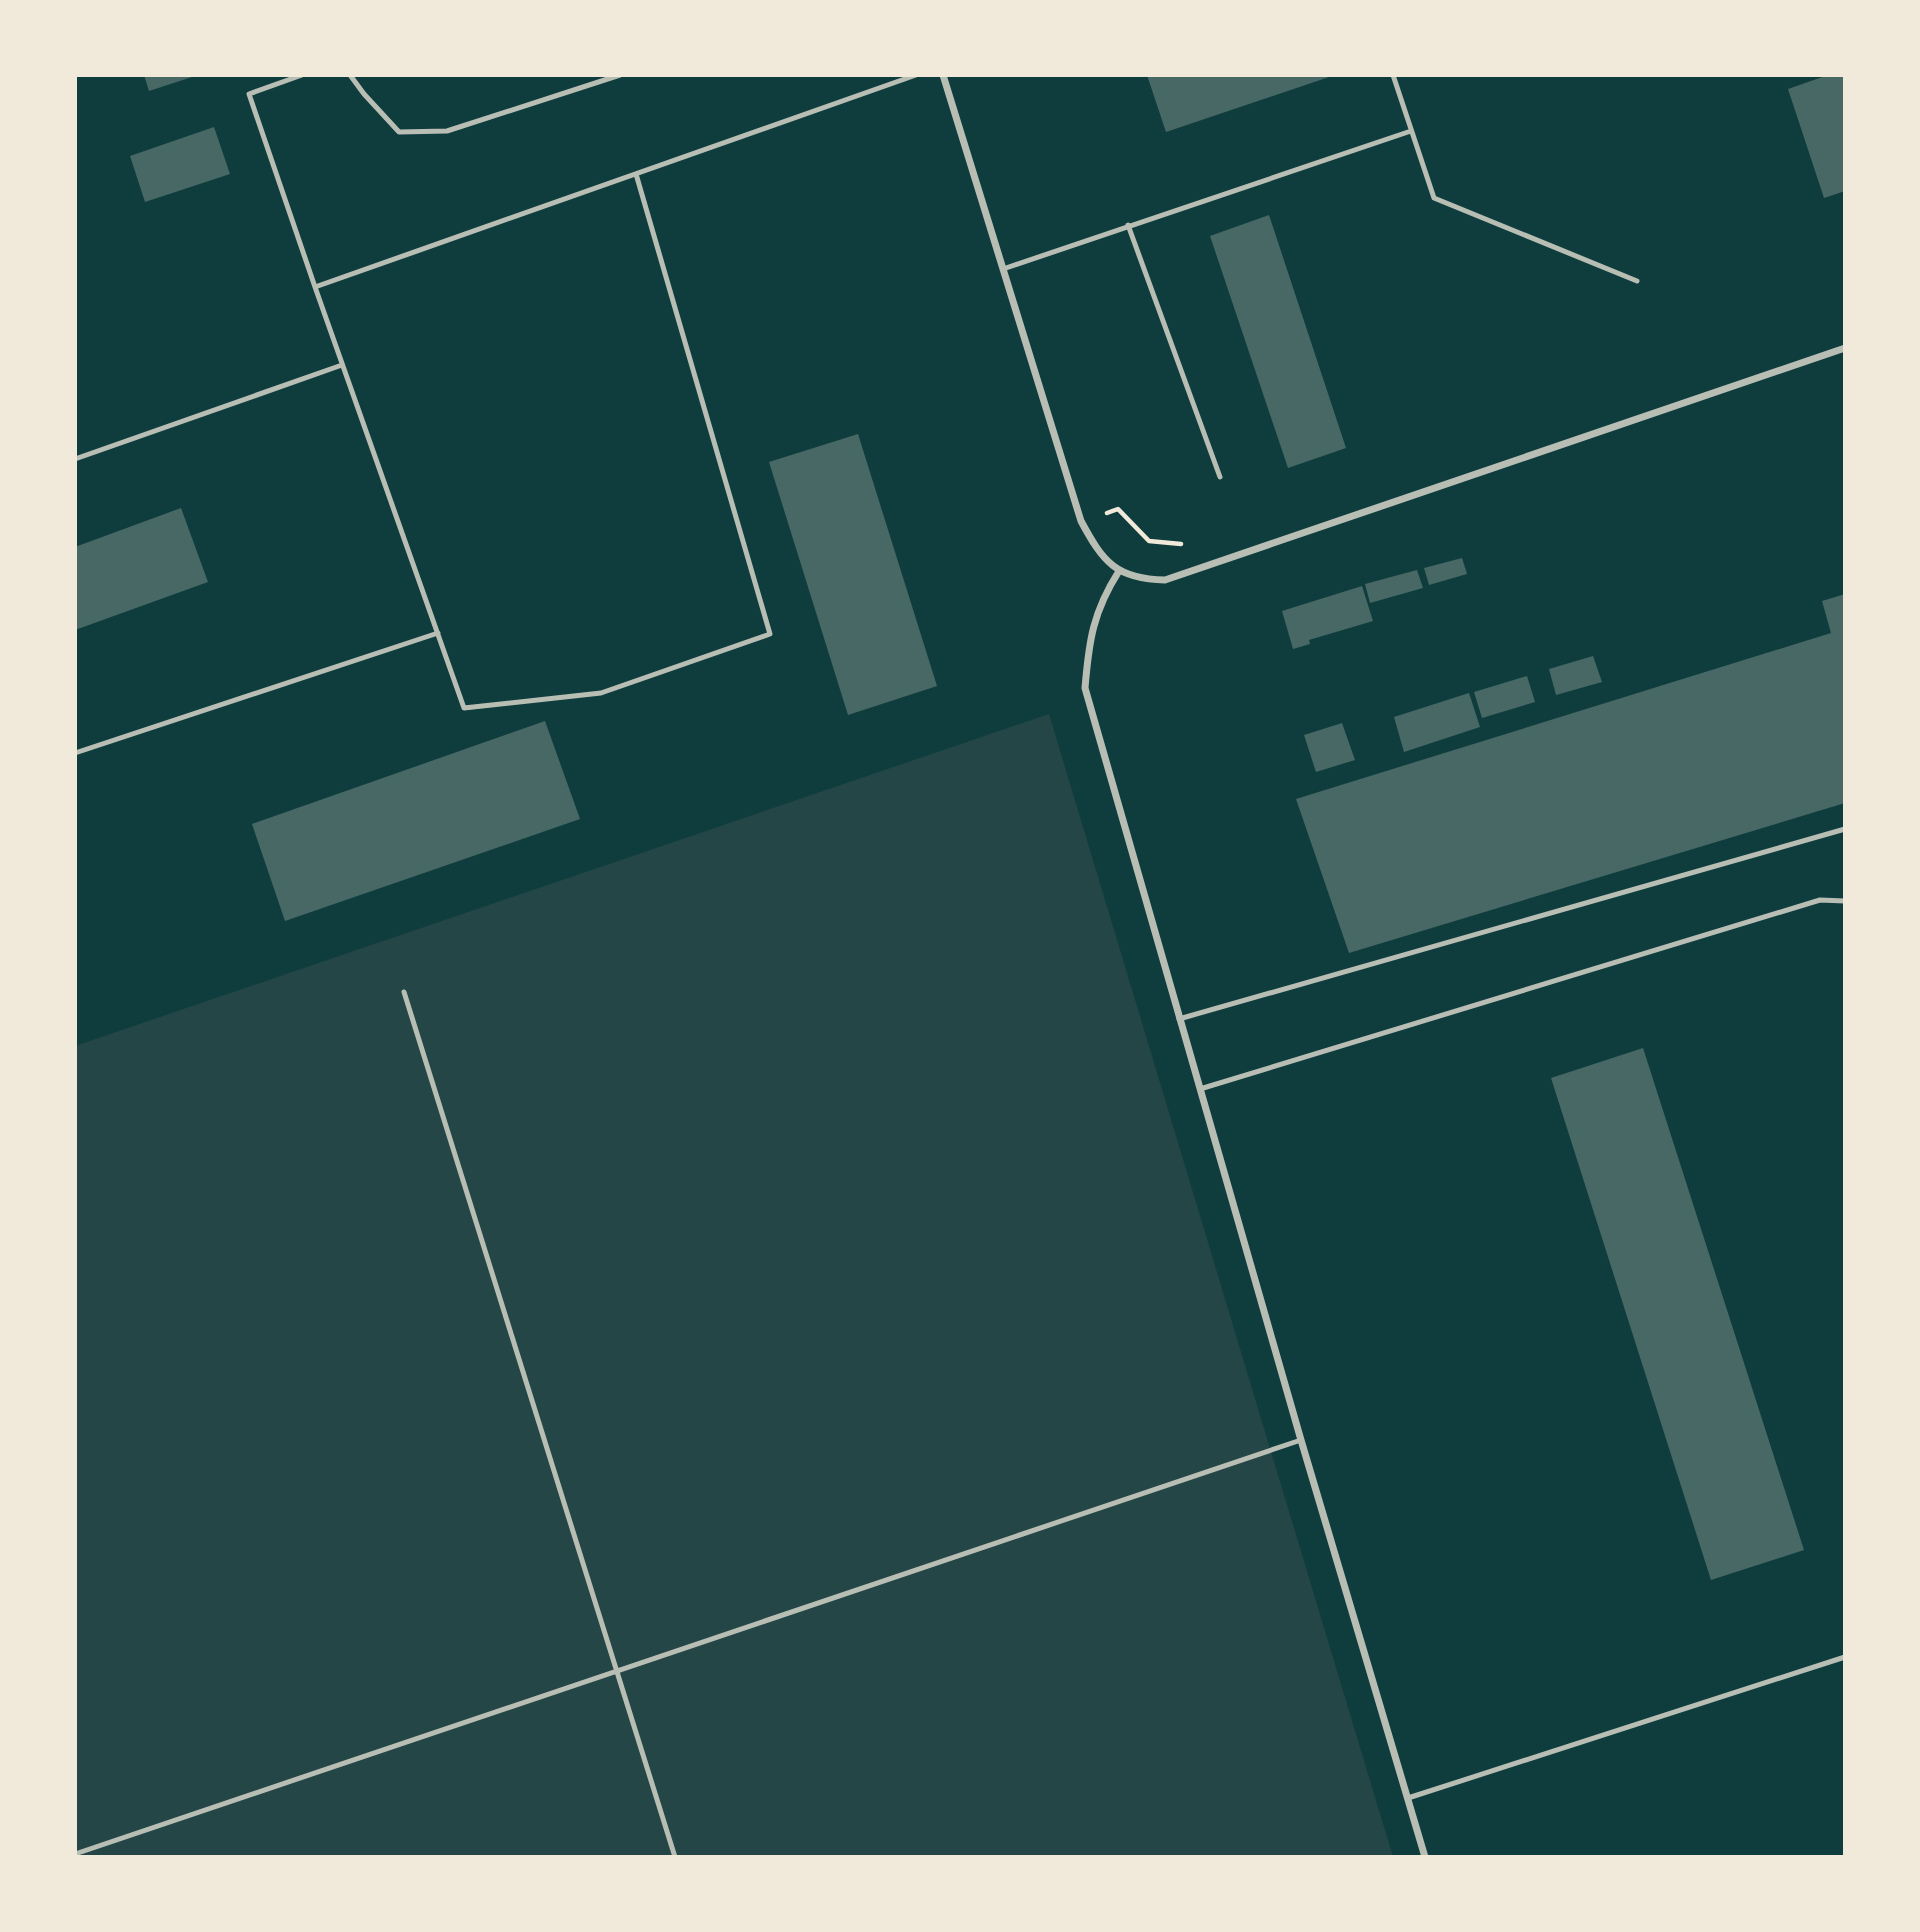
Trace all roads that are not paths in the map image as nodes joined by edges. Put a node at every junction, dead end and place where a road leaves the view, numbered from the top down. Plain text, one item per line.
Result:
1 (302, 75) edge
2 (350, 75) edge
3 (620, 75) edge
4 (916, 75) edge
5 (943, 75) edge
6 (1393, 75) edge
7 (1411, 131) junction
8 (636, 174) junction
9 (1128, 225) junction
10 (1003, 269) junction
11 (1637, 281) dead end
12 (315, 287) junction
13 (1845, 348) edge
14 (342, 365) junction
15 (75, 459) edge
16 (1220, 477) dead end
17 (1119, 571) junction
18 (438, 633) junction
19 (75, 753) edge
20 (1845, 829) edge
21 (1845, 901) edge
22 (404, 992) dead end
23 (1179, 1018) junction
24 (1199, 1088) junction
25 (1301, 1440) junction
26 (1845, 1657) edge
27 (616, 1672) junction
28 (1408, 1798) junction
29 (75, 1854) edge
30 (675, 1857) edge
31 (1425, 1857) edge

1 - 12 lane
2 - 3 lane
4 - 8 lane
5 - 10 street
6 - 7 lane
7 - 9 lane
7 - 11 lane
8 - 12 lane
8 - 18 lane
9 - 10 lane
9 - 16 lane
10 - 17 street
12 - 14 lane
13 - 17 street
14 - 15 lane
14 - 18 lane
17 - 23 street
18 - 19 lane
20 - 23 lane
21 - 24 lane
22 - 27 lane
23 - 24 street
24 - 25 street
25 - 27 lane
25 - 28 street
26 - 28 lane
27 - 29 lane
27 - 30 lane
28 - 31 street

